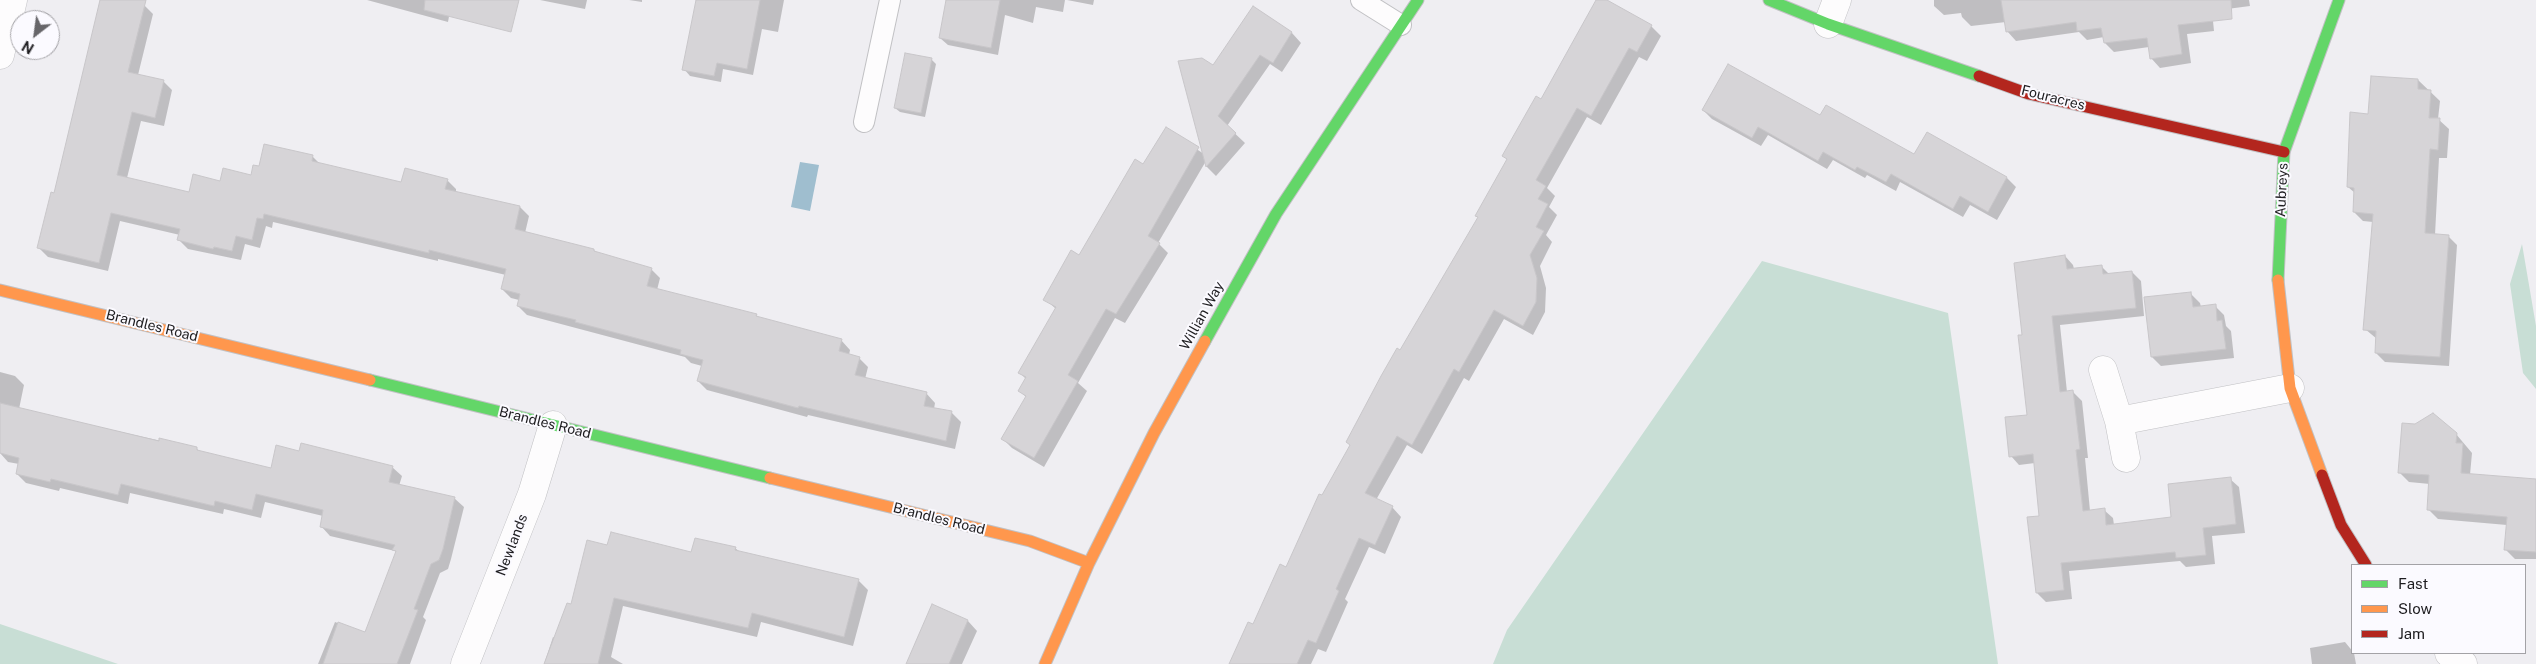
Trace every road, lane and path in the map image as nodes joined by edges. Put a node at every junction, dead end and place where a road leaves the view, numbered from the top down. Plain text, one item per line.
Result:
1 (13, 0) edge
2 (890, 0) edge
3 (1361, 0) edge
4 (1418, 0) edge
5 (1769, 0) edge
6 (2339, 0) edge
7 (1833, 12) edge
8 (1401, 25) junction
9 (0, 55) edge
10 (864, 122) dead end
11 (2284, 152) junction
12 (0, 290) edge
13 (2103, 370) dead end
14 (2290, 388) junction
15 (2119, 421) junction
16 (553, 425) junction
17 (2126, 458) dead end
18 (1089, 563) junction
19 (2365, 564) edge
20 (2450, 654) edge
21 (465, 664) edge
22 (1045, 664) edge
23 (2463, 664) edge

1 - 9 street
2 - 10 lane
3 - 8 lane
4 - 8 street, Willian Way
5 - 7 street, Fouracres
6 - 11 street, Aubreys
7 - 11 street, Fouracres
8 - 18 street, Willian Way
11 - 14 street, Aubreys
12 - 16 street, Brandles Road
13 - 15 street
14 - 15 street
14 - 19 street, Aubreys
15 - 17 street
16 - 18 street, Brandles Road
16 - 21 street, Newlands
18 - 22 street, Willian Way
20 - 23 street

